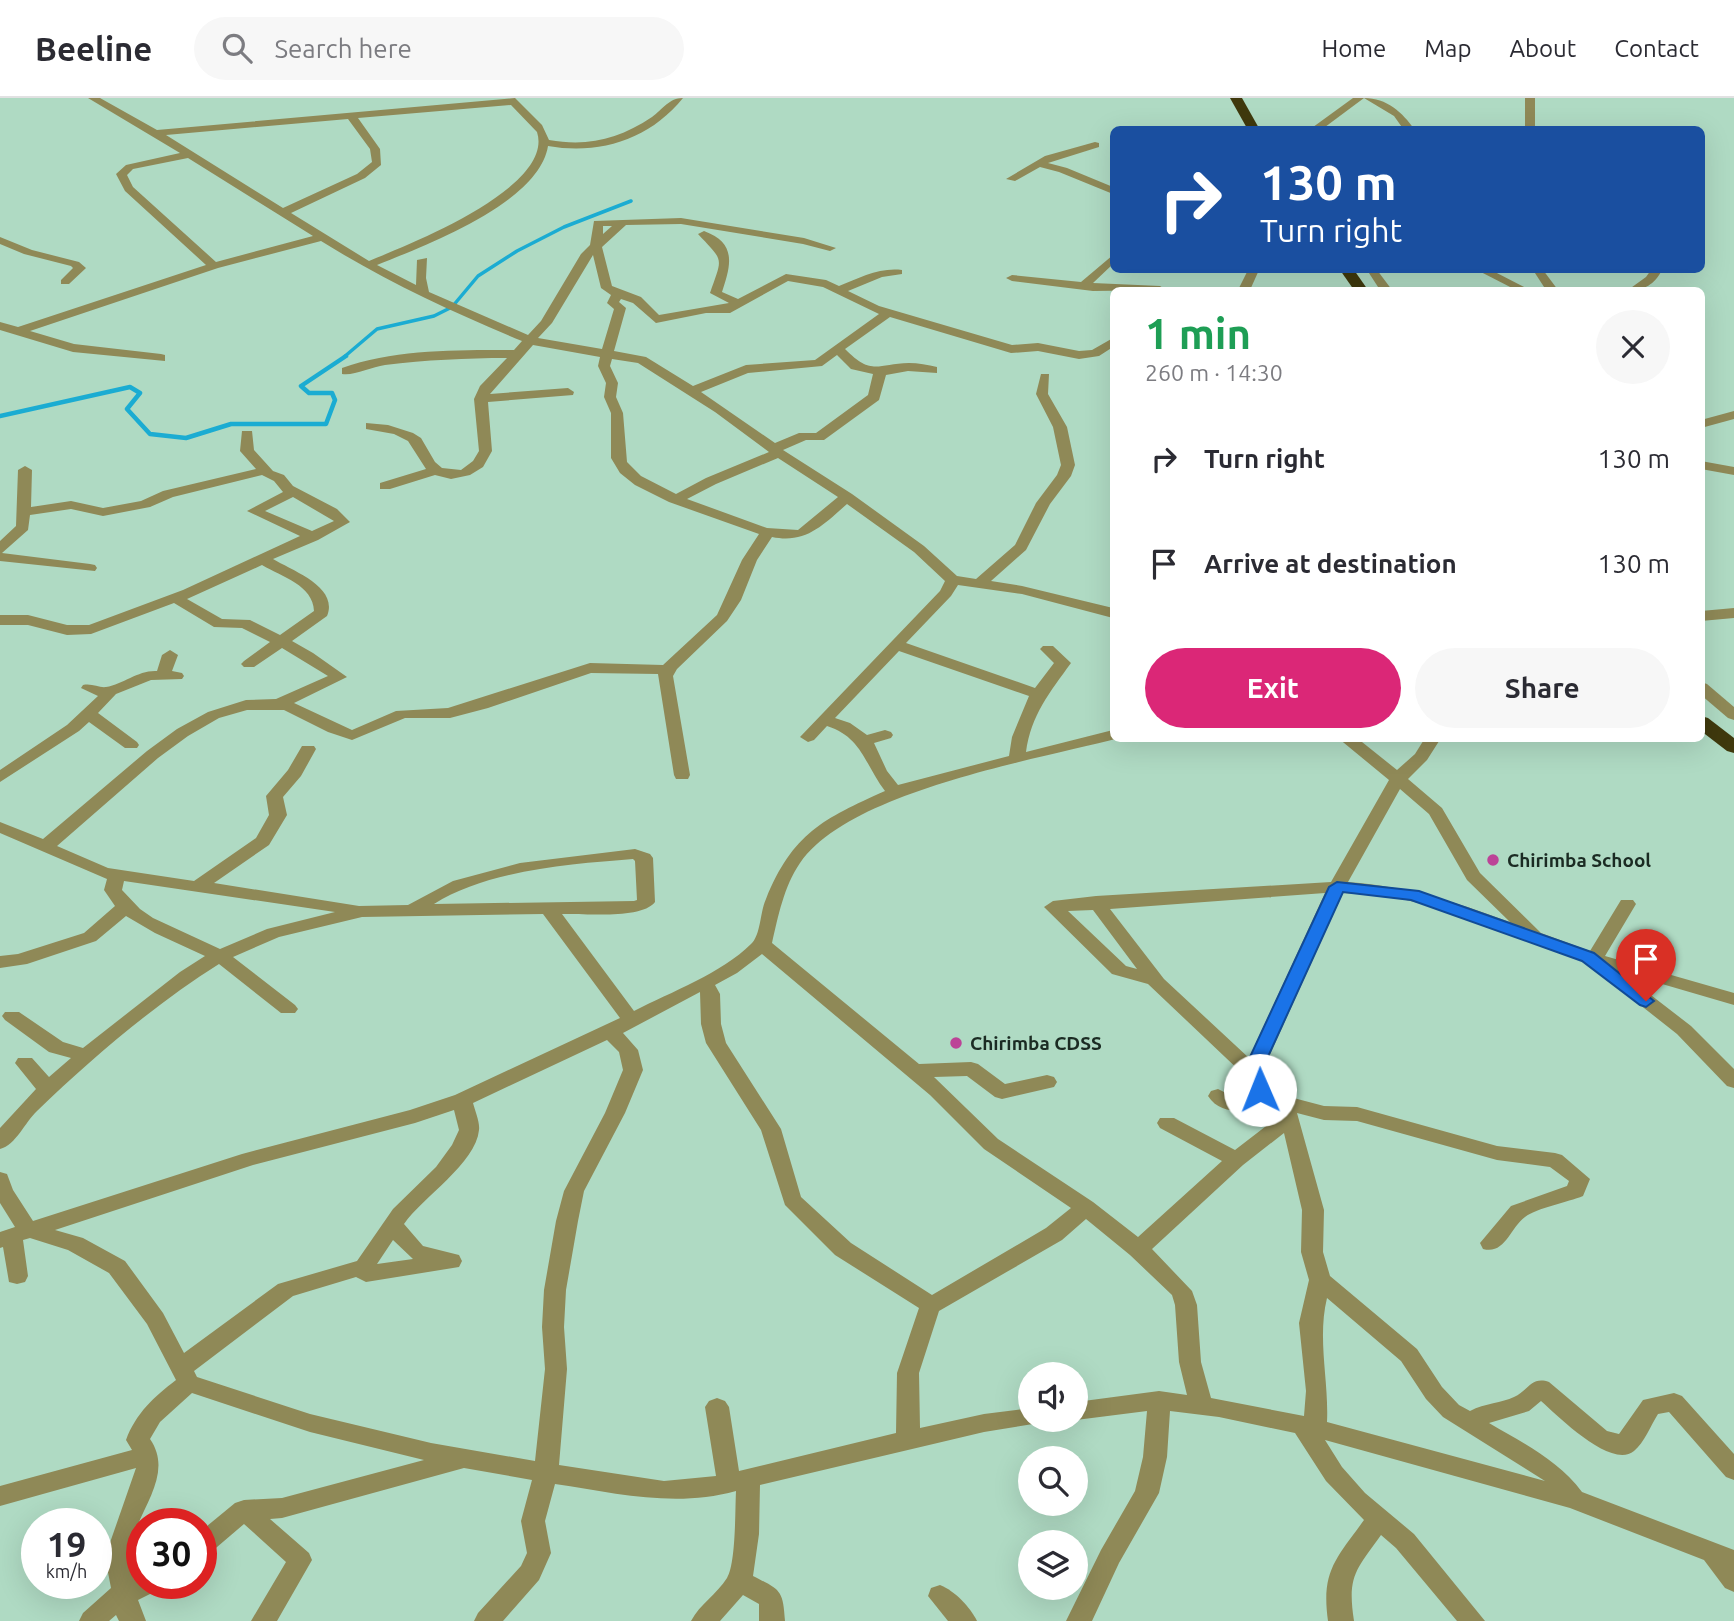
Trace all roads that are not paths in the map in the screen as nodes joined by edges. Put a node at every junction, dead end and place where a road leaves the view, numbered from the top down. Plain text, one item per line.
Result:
1 (93, 98) edge
2 (678, 98) edge
3 (1236, 98) edge
4 (1359, 98) edge
5 (1369, 98) edge
6 (1530, 98) edge
7 (511, 100) edge
8 (351, 116) junction
9 (1252, 126) edge
10 (1320, 126) edge
11 (1407, 126) edge
12 (1530, 126) edge
13 (155, 133) junction
14 (545, 142) junction
15 (1095, 145) dead end
16 (186, 155) junction
17 (1039, 164) junction
18 (1011, 179) dead end
19 (1110, 190) edge
20 (281, 213) junction
21 (704, 234) dead end
22 (322, 237) junction
23 (0, 240) edge
24 (596, 245) junction
25 (830, 248) dead end
26 (423, 260) dead end
27 (1110, 260) edge
28 (368, 265) junction
29 (214, 266) junction
30 (898, 272) dead end
31 (1489, 273) edge
32 (1654, 273) edge
33 (1012, 278) dead end
34 (65, 282) dead end
35 (1084, 286) junction
36 (1110, 287) edge
37 (1518, 287) edge
38 (1639, 287) edge
39 (839, 290) junction
40 (424, 294) junction
41 (617, 294) junction
42 (741, 302) junction
43 (758, 307) dead end
44 (889, 312) junction
45 (0, 326) edge
46 (19, 331) junction
47 (532, 341) junction
48 (1110, 344) edge
49 (838, 349) junction
50 (607, 353) junction
51 (517, 354) junction
52 (161, 358) dead end
53 (933, 370) dead end
54 (346, 371) dead end
55 (880, 372) junction
56 (1045, 377) dead end
57 (692, 391) junction
58 (568, 392) dead end
59 (480, 400) junction
60 (1734, 415) edge
61 (1705, 423) edge
62 (371, 426) dead end
63 (247, 434) dead end
64 (776, 451) junction
65 (1705, 466) edge
66 (25, 470) dead end
67 (436, 470) junction
68 (264, 471) junction
69 (1734, 471) edge
70 (385, 486) dead end
71 (293, 492) junction
72 (847, 497) junction
73 (677, 499) junction
74 (24, 512) junction
75 (767, 533) junction
76 (313, 537) junction
77 (0, 549) edge
78 (0, 557) edge
79 (262, 559) junction
80 (90, 568) dead end
81 (953, 580) junction
82 (979, 583) junction
83 (175, 598) junction
84 (1110, 612) edge
85 (1734, 613) edge
86 (1705, 615) edge
87 (0, 620) edge
88 (279, 641) junction
89 (897, 645) junction
90 (1048, 649) dead end
91 (170, 655) dead end
92 (249, 664) dead end
93 (668, 670) junction
94 (1705, 690) edge
95 (1038, 694) junction
96 (279, 704) junction
97 (89, 714) junction
98 (1734, 715) edge
99 (824, 720) junction
100 (1705, 725) edge
101 (885, 735) dead end
102 (1110, 735) edge
103 (808, 737) dead end
104 (865, 741) junction
105 (1351, 742) edge
106 (1430, 742) edge
107 (131, 745) dead end
108 (1734, 747) edge
109 (308, 749) dead end
110 (1017, 759) junction
111 (682, 775) dead end
112 (0, 777) edge
113 (1397, 780) junction
114 (894, 791) junction
115 (0, 827) edge
116 (0, 843) edge
117 (35, 843) junction
118 (117, 875) junction
119 (197, 887) junction
120 (1337, 887) junction
121 (1096, 902) junction
122 (1627, 904) dead end
123 (126, 906) junction
124 (548, 908) junction
125 (414, 909) junction
126 (362, 911) junction
127 (1537, 938) junction
128 (762, 945) junction
129 (219, 956) junction
130 (1591, 958) junction
131 (0, 962) edge
132 (1155, 980) junction
133 (704, 982) junction
134 (1734, 999) edge
135 (288, 1009) dead end
136 (12, 1016) dead end
137 (631, 1020) junction
138 (610, 1031) junction
139 (86, 1056) junction
140 (24, 1062) dead end
141 (915, 1071) junction
142 (1252, 1072) junction
143 (1734, 1081) edge
144 (1047, 1082) dead end
145 (48, 1089) junction
146 (1218, 1096) dead end
147 (463, 1100) junction
148 (1284, 1109) junction
149 (1167, 1123) dead end
150 (1, 1137) edge
151 (1236, 1160) junction
152 (0, 1179) edge
153 (1086, 1208) junction
154 (393, 1226) junction
155 (13, 1235) edge
156 (1491, 1243) dead end
157 (1138, 1249) junction
158 (360, 1268) junction
159 (17, 1276) dead end
160 (1320, 1280) junction
161 (931, 1305) junction
162 (185, 1375) junction
163 (1159, 1400) junction
164 (1200, 1405) junction
165 (717, 1407) dead end
166 (1088, 1409) edge
167 (1018, 1419) edge
168 (1469, 1422) junction
169 (1309, 1427) junction
170 (908, 1440) junction
171 (148, 1455) junction
172 (464, 1458) junction
173 (1734, 1470) edge
174 (546, 1473) junction
175 (739, 1481) junction
176 (0, 1496) edge
177 (1574, 1499) junction
178 (132, 1508) edge
179 (244, 1510) junction
180 (1379, 1519) junction
181 (126, 1528) edge
182 (217, 1533) edge
183 (1723, 1558) edge
184 (126, 1577) edge
185 (740, 1581) junction
186 (1734, 1581) edge
187 (126, 1595) edge
188 (940, 1596) dead end
189 (130, 1599) edge
190 (92, 1621) edge
191 (133, 1621) edge
192 (264, 1621) edge
193 (487, 1621) edge
194 (704, 1621) edge
195 (772, 1621) edge
196 (964, 1621) edge
197 (1079, 1621) edge
198 (1341, 1621) edge
199 (1472, 1621) edge

1 - 13 street
2 - 14 street
3 - 9 highway
4 - 10 street
5 - 11 street
6 - 12 street
7 - 8 street
7 - 14 street
8 - 13 street
8 - 20 street
13 - 16 street
14 - 28 street
15 - 17 street
16 - 20 street
16 - 29 street
17 - 18 street
17 - 19 street
20 - 22 street
21 - 42 street
22 - 28 street
22 - 29 street
23 - 34 street
24 - 25 street
24 - 41 street
24 - 47 street
26 - 40 street
27 - 35 street
28 - 40 street
29 - 46 street
30 - 39 street
31 - 37 street
32 - 38 street
33 - 35 street
35 - 36 street
39 - 42 street
39 - 44 street
40 - 47 street
41 - 42 street
41 - 50 street
42 - 43 street
44 - 48 street
44 - 49 street
45 - 46 street
46 - 52 street
47 - 50 street
47 - 51 street
49 - 55 street
49 - 57 street
50 - 57 street
50 - 73 street
51 - 54 street
51 - 59 street
53 - 55 street
55 - 64 street
56 - 82 street
57 - 64 street
58 - 59 street
59 - 67 street
60 - 61 street
62 - 67 street
63 - 68 street
64 - 72 street
64 - 73 street
65 - 69 street
66 - 74 street
67 - 70 street
68 - 71 street
68 - 74 street
71 - 76 street
71 - 76 street
72 - 75 street
72 - 81 street
73 - 75 street
74 - 77 street
75 - 93 street
76 - 79 street
78 - 80 street
79 - 83 street
79 - 88 street
81 - 82 street
81 - 89 street
82 - 84 street
83 - 87 street
83 - 88 street
85 - 86 street
88 - 92 street
88 - 96 street
89 - 95 street
89 - 99 street
90 - 95 street
91 - 97 street
93 - 96 street
93 - 111 street
94 - 98 street
95 - 110 street
96 - 117 street
97 - 107 street
97 - 112 street
99 - 103 street
99 - 104 street
100 - 108 highway
101 - 104 street
102 - 110 street
104 - 114 street
105 - 113 street
106 - 113 street
109 - 119 street
110 - 114 street
113 - 120 street
113 - 127 street
114 - 128 street
115 - 117 street
116 - 117 street
117 - 118 street
118 - 119 street
118 - 123 street
119 - 126 street
120 - 121 street
120 - 127 street
120 - 142 street
121 - 132 street
121 - 132 street
122 - 130 street
123 - 129 street
123 - 131 street
124 - 125 street
124 - 125 street
124 - 137 street
125 - 126 street
126 - 129 street
127 - 130 street
128 - 133 street
128 - 141 street
129 - 135 street
129 - 139 street
130 - 134 street
130 - 143 street
132 - 142 street
133 - 137 street
133 - 161 street
136 - 139 street
137 - 138 street
138 - 147 street
138 - 174 street
139 - 145 street
140 - 145 street
141 - 144 street
141 - 153 street
142 - 148 street
145 - 150 street
146 - 148 street
147 - 154 street
147 - 155 street
148 - 151 street
148 - 156 street
148 - 160 street
149 - 151 street
151 - 157 street
152 - 155 street
153 - 157 street
153 - 161 street
154 - 158 street
154 - 158 street
155 - 159 street
155 - 162 street
157 - 164 street
158 - 162 street
160 - 168 street
160 - 169 street
161 - 170 street
162 - 171 street
162 - 172 street
163 - 164 street
163 - 166 street
163 - 197 street
164 - 169 street
165 - 175 street
167 - 170 street
168 - 173 street
168 - 177 street
169 - 177 street
169 - 180 street
170 - 175 street
171 - 176 street
171 - 178 street
172 - 174 street
172 - 179 street
174 - 175 street
174 - 193 street
175 - 185 street
177 - 183 street
179 - 182 street
179 - 192 street
180 - 198 street
180 - 199 street
181 - 184 street
183 - 186 street
185 - 194 street
185 - 195 street
187 - 190 street
188 - 196 street
189 - 191 street

